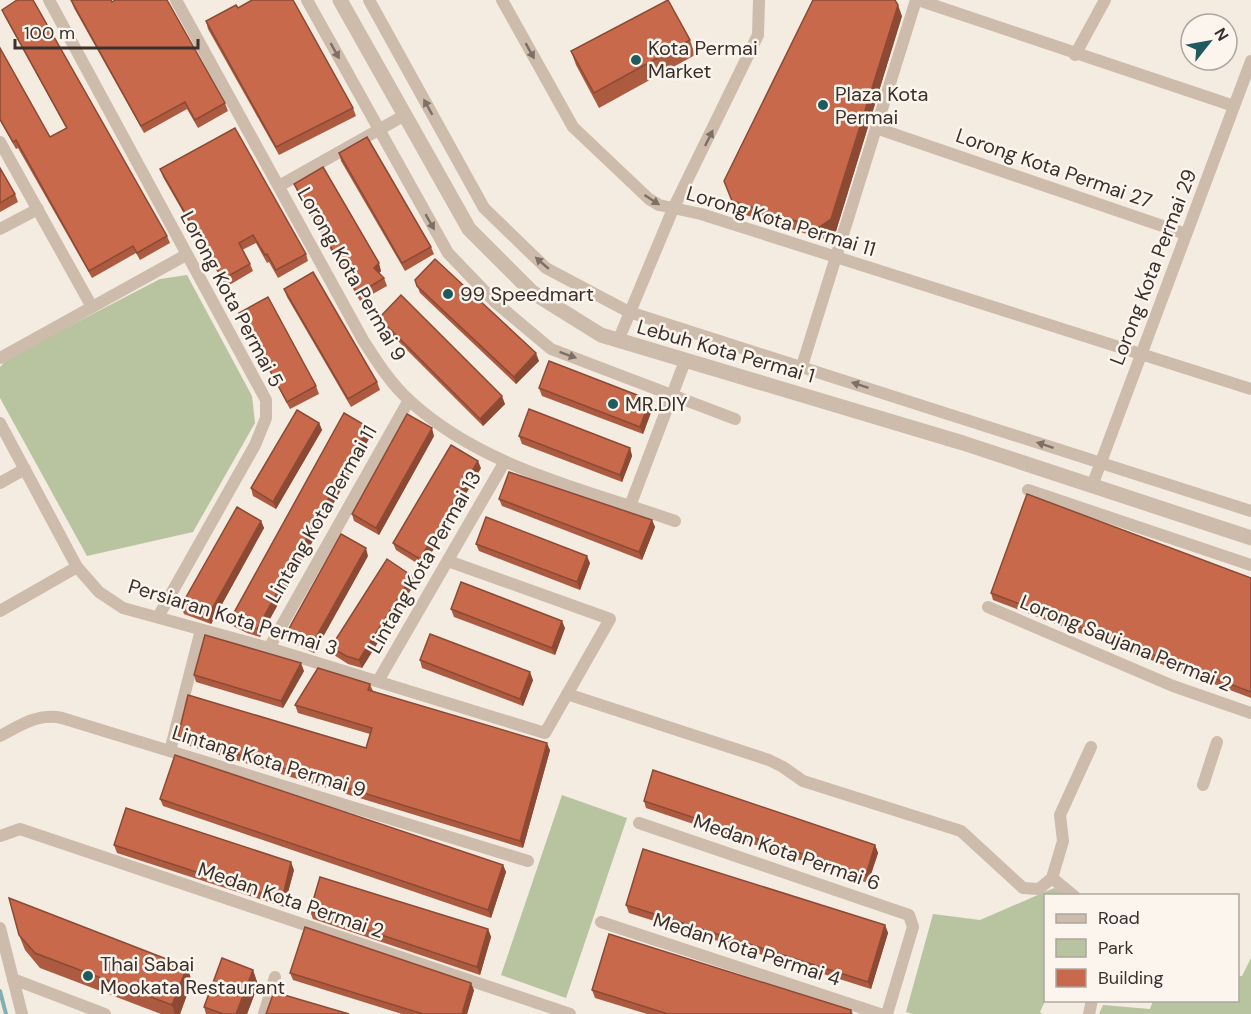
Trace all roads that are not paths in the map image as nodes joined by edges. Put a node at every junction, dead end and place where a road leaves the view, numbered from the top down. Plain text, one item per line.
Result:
1 (49, 0) edge
2 (176, 0) edge
3 (307, 0) edge
4 (340, 0) edge
5 (369, 0) edge
6 (502, 0) edge
7 (759, 0) edge
8 (917, 0) edge
9 (1105, 0) edge
10 (1075, 55) junction
11 (1251, 61) edge
12 (1234, 106) junction
13 (405, 115) junction
14 (876, 128) junction
15 (378, 129) junction
16 (0, 142) edge
17 (279, 186) junction
18 (38, 209) junction
19 (673, 209) junction
20 (0, 229) edge
21 (1186, 234) junction
22 (186, 255) junction
23 (836, 258) junction
24 (92, 307) junction
25 (628, 312) junction
26 (618, 341) junction
27 (1140, 355) junction
28 (0, 358) edge
29 (686, 362) junction
30 (802, 366) junction
31 (1251, 389) edge
32 (673, 394) junction
33 (409, 400) junction
34 (735, 419) dead end
35 (0, 423) edge
36 (504, 463) junction
37 (1101, 463) junction
38 (25, 469) junction
39 (0, 483) edge
40 (1092, 486) junction
41 (1028, 490) dead end
42 (630, 506) junction
43 (1251, 511) edge
44 (675, 521) dead end
45 (1251, 538) edge
46 (448, 561) junction
47 (1251, 565) edge
48 (77, 567) junction
49 (988, 607) dead end
50 (0, 611) edge
51 (158, 617) junction
52 (201, 630) junction
53 (268, 648) junction
54 (378, 681) junction
55 (567, 694) junction
56 (1251, 713) edge
57 (0, 736) edge
58 (1217, 742) dead end
59 (1091, 747) dead end
60 (170, 751) junction
61 (1203, 785) dead end
62 (639, 823) dead end
63 (0, 836) edge
64 (528, 861) dead end
65 (1052, 878) junction
66 (1072, 894) edge
67 (601, 922) dead end
68 (0, 928) edge
69 (275, 977) dead end
70 (13, 979) junction
71 (22, 1014) edge
72 (105, 1014) edge
73 (264, 1014) edge
74 (570, 1014) edge
75 (880, 1014) edge
76 (887, 1014) edge

1 - 22 street, Lorong Kota Permai 5
2 - 17 street, Lorong Kota Permai 9
3 -> 15 street
4 - 13 street, Lebuh Kota Permai 1
25 -> 5 street, Lebuh Kota Permai 1
6 -> 19 street, Lorong Kota Permai 11
19 -> 7 street
8 - 10 street
8 - 14 street
9 - 10 street
10 - 12 street
11 - 12 street, Lorong Kota Permai 29
12 - 21 street, Lorong Kota Permai 29
13 - 15 street
13 - 26 street, Lebuh Kota Permai 1
14 - 21 street, Lorong Kota Permai 27
14 - 23 street
15 - 17 street
15 -> 32 street
16 - 18 street
17 - 33 street, Lorong Kota Permai 9
18 - 20 street
18 - 24 street
19 - 23 street, Lorong Kota Permai 11
19 - 25 street
21 - 27 street, Lorong Kota Permai 29
22 - 24 street
22 - 51 street, Lorong Kota Permai 5
23 - 27 street, Lorong Kota Permai 11
23 - 30 street
24 - 28 street
25 - 26 street
25 - 30 street, Lebuh Kota Permai 1
26 - 29 street, Lebuh Kota Permai 1
27 - 31 street, Lorong Kota Permai 11
27 - 37 street, Lorong Kota Permai 29
29 - 32 street
29 - 40 street, Lebuh Kota Permai 1
37 -> 30 street, Lebuh Kota Permai 1
32 - 34 street
32 - 42 street
33 - 36 street, Lorong Kota Permai 9
33 - 53 street, Lintang Kota Permai 11
35 - 38 street, Persiaran Kota Permai 3
36 - 42 street, Lorong Kota Permai 9
36 - 46 street, Lintang Kota Permai 13
37 - 40 street, Lorong Kota Permai 29
37 - 43 street, Lebuh Kota Permai 1
38 - 39 street
38 - 48 street, Persiaran Kota Permai 3
40 - 45 street, Lebuh Kota Permai 1
41 - 47 street
42 - 44 street, Lorong Kota Permai 9
46 - 54 street, Lintang Kota Permai 13
46 - 55 street
48 - 50 street
48 - 51 street, Persiaran Kota Permai 3
49 - 56 street, Lorong Saujana Permai 2
51 - 52 street, Persiaran Kota Permai 3
52 - 53 street, Persiaran Kota Permai 3
52 - 60 street
53 - 54 street, Persiaran Kota Permai 3
54 - 55 street, Persiaran Kota Permai 3
55 - 65 street
57 - 60 street, Lintang Kota Permai 9
58 - 61 street
59 - 65 street
60 - 64 street, Lintang Kota Permai 9
62 - 76 street, Medan Kota Permai 6
63 - 74 street, Medan Kota Permai 2
65 - 66 street
67 - 75 street, Medan Kota Permai 4
68 - 70 street
69 - 73 street
70 - 71 street
70 - 72 street

